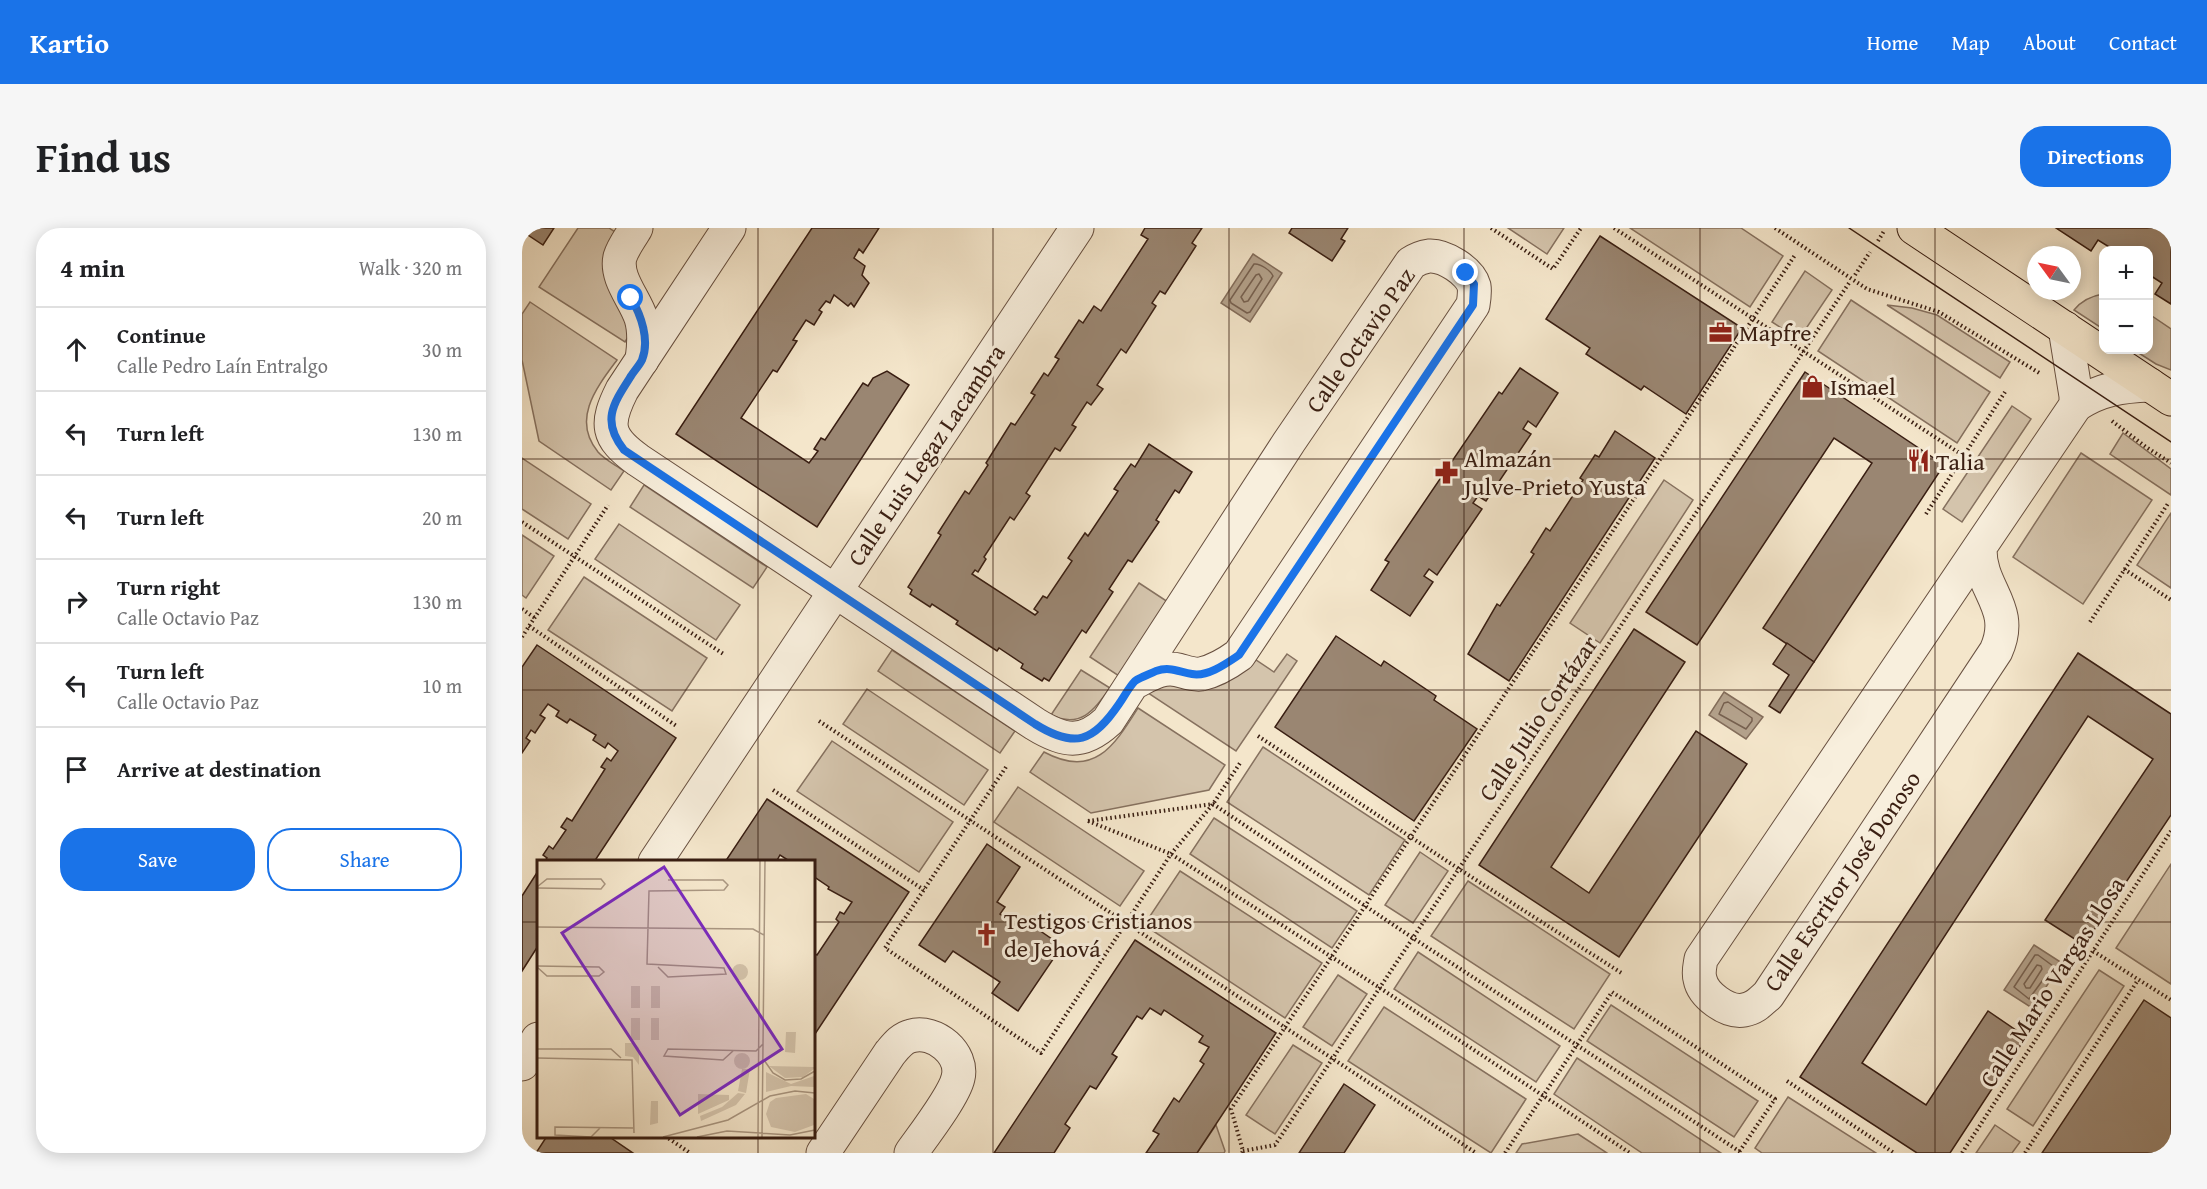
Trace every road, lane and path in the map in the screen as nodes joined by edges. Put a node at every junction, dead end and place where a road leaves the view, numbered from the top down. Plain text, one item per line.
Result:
1 (636, 228) edge
2 (729, 228) edge
3 (1077, 228) edge
4 (1491, 228) edge
5 (1581, 228) edge
6 (1614, 228) edge
7 (1775, 228) edge
8 (1914, 228) edge
9 (1870, 252) dead end
10 (1795, 255) dead end
11 (620, 256) junction
12 (1854, 275) dead end
13 (695, 279) junction
14 (1849, 283) dead end
15 (1753, 319) junction
16 (2065, 328) junction
17 (1804, 351) junction
18 (642, 360) junction
19 (2164, 390) edge
20 (2005, 392) dead end
21 (2078, 400) junction
22 (1964, 456) junction
23 (2171, 464) edge
24 (2169, 502) dead end
25 (609, 505) dead end
26 (1926, 514) dead end
27 (522, 522) edge
28 (1980, 548) junction
29 (575, 556) junction
30 (2124, 569) junction
31 (834, 591) junction
32 (2171, 600) edge
33 (522, 609) edge
34 (1935, 613) junction
35 (1176, 614) junction
36 (535, 618) junction
37 (2090, 622) dead end
38 (529, 626) junction
39 (2002, 629) junction
40 (522, 637) edge
41 (725, 655) dead end
42 (1230, 661) junction
43 (1135, 682) junction
44 (819, 722) dead end
45 (678, 727) dead end
46 (1258, 736) dead end
47 (1240, 763) dead end
48 (1006, 767) dead end
49 (773, 790) dead end
50 (1214, 804) junction
51 (970, 821) junction
52 (2171, 831) edge
53 (1411, 837) junction
54 (1171, 854) junction
55 (657, 860) edge
56 (1459, 869) junction
57 (924, 890) junction
58 (1365, 906) junction
59 (1126, 923) junction
60 (1413, 938) junction
61 (2093, 951) junction
62 (1331, 957) junction
63 (1623, 974) dead end
64 (2138, 980) junction
65 (1380, 988) junction
66 (2171, 1000) edge
67 (1285, 1028) junction
68 (537, 1042) edge
69 (1576, 1045) junction
70 (1332, 1059) junction
71 (522, 1064) edge
72 (1786, 1081) dead end
73 (1543, 1096) junction
74 (667, 1138) edge
75 (1242, 1152) edge
76 (1740, 1152) edge
77 (690, 1153) edge
78 (823, 1153) edge
79 (911, 1153) edge
80 (1476, 1153) edge
81 (1505, 1153) edge
82 (1630, 1153) edge
83 (1894, 1153) edge
84 (1962, 1153) edge
85 (2025, 1153) edge

1 - 11 street
2 - 13 street
3 - 31 street, Calle Luis Legaz Lacambra
4 - 5 path
6 - 15 path
7 - 21 path
8 - 16 main road
9 - 12 path
10 - 15 path, Calle Julio Cortázar
11 - 13 street
11 - 18 street
13 - 18 street
14 - 17 path, Calle Julio Cortázar
15 - 17 path
15 - 53 path, Calle Julio Cortázar
16 - 19 main road
16 - 21 street
17 - 22 path
17 - 56 path, Calle Julio Cortázar
18 - 31 street
19 - 21 street
20 - 22 path
21 - 23 path
21 - 28 street, Calle Escritor José Donoso
22 - 26 path
24 - 30 path
25 - 29 path
27 - 29 path
28 - 34 street, Calle Escritor José Donoso
28 - 39 street
29 - 36 path
29 - 41 path
30 - 32 path
30 - 37 path
31 - 43 street
31 - 55 street, Calle Luis Legaz Lacambra
33 - 36 path
34 - 39 street
34 - 39 street, Calle Escritor José Donoso
35 - 42 street
35 - 42 street, Calle Octavio Paz
35 - 43 street, Calle Octavio Paz
36 - 38 path
38 - 40 path
38 - 45 path
42 - 43 street, Calle Octavio Paz
44 - 51 path
46 - 53 path
47 - 50 path
48 - 51 path
49 - 57 path
50 - 54 path
50 - 54 path
50 - 58 path
51 - 57 path
51 - 59 path
52 - 61 path, Calle Mario Vargas Llosa
53 - 56 path
53 - 58 path, Calle Julio Cortázar
54 - 59 path
54 - 62 path
56 - 60 path, Calle Julio Cortázar
56 - 63 path
57 - 59 path
58 - 60 path
58 - 62 path, Calle Julio Cortázar
59 - 67 path
60 - 65 path, Calle Julio Cortázar
60 - 69 path
61 - 64 path
61 - 84 path, Calle Mario Vargas Llosa
62 - 65 path
62 - 67 path, Calle Julio Cortázar
64 - 66 path
64 - 85 path
65 - 70 path, Calle Julio Cortázar
65 - 73 path
67 - 70 path
67 - 75 path, Calle Julio Cortázar
68 - 71 street
69 - 73 path
69 - 76 path
69 - 76 path
70 - 75 path, Calle Julio Cortázar
70 - 80 path
72 - 83 path
73 - 81 path
73 - 82 path
74 - 77 path
78 - 79 street

